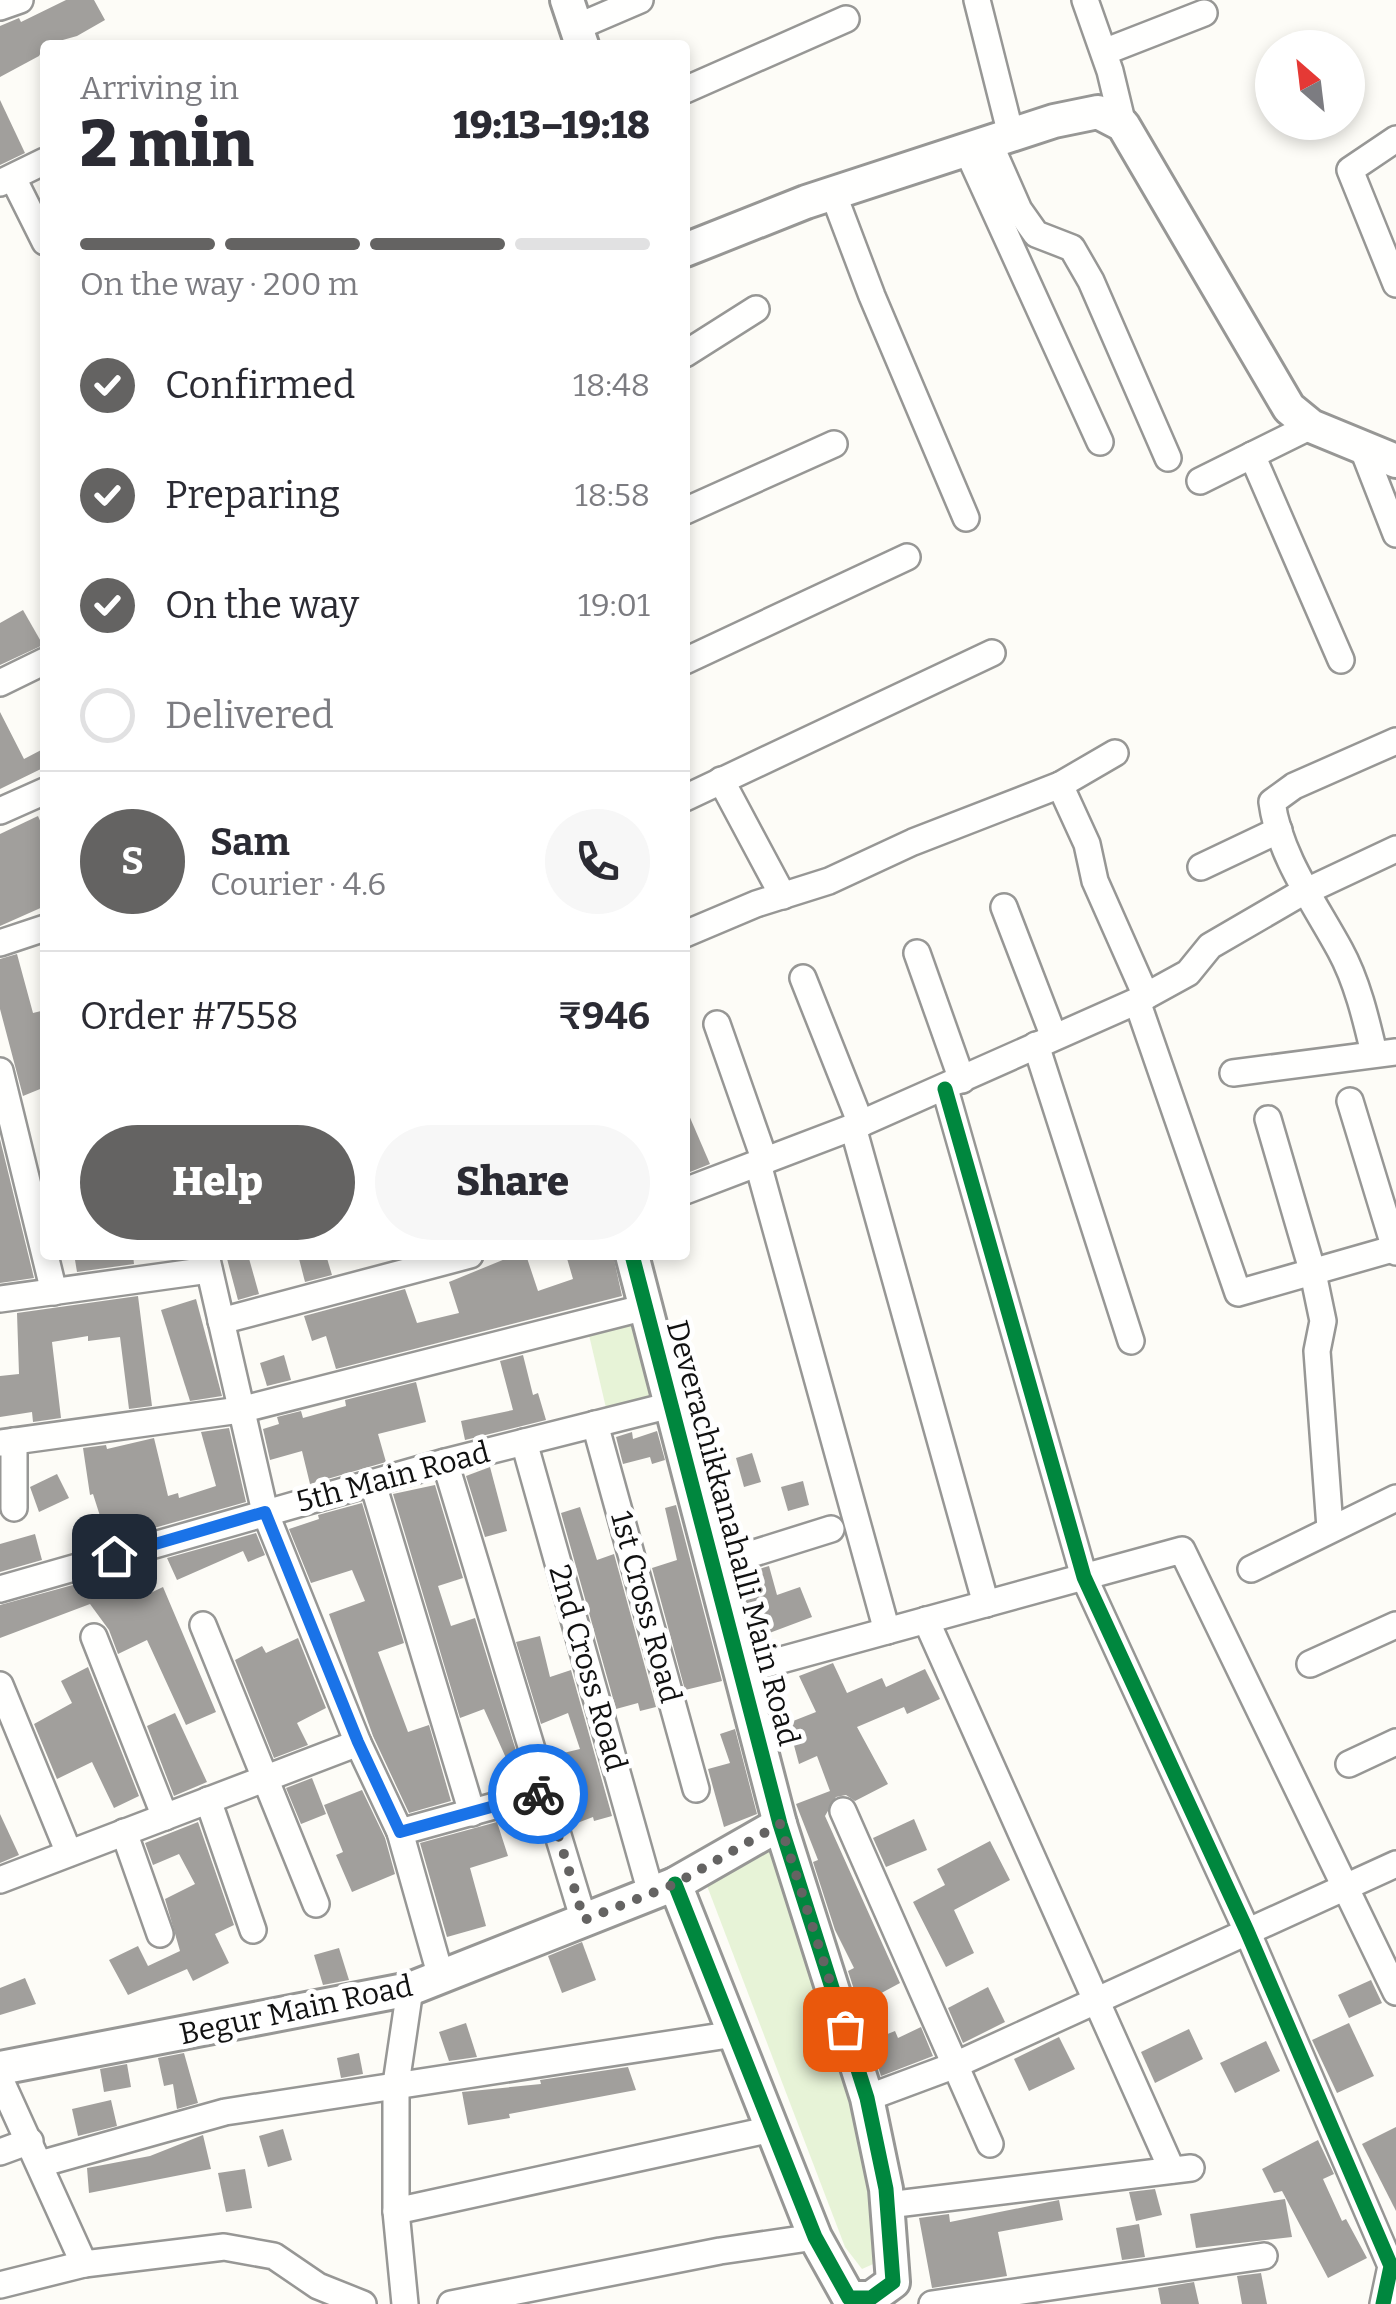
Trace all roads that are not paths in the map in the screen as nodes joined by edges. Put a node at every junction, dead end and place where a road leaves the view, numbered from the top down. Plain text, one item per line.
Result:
1 (20, 0) edge
2 (640, 0) edge
3 (977, 0) edge
4 (1084, 0) edge
5 (0, 7) edge
6 (1204, 13) dead end
7 (846, 19) dead end
8 (576, 24) edge
9 (1104, 52) junction
10 (690, 88) edge
11 (1123, 125) junction
12 (1396, 139) edge
13 (989, 142) junction
14 (40, 164) edge
15 (7, 180) edge
16 (833, 193) junction
17 (40, 234) edge
18 (690, 248) edge
19 (1396, 284) edge
20 (756, 310) dead end
21 (690, 351) edge
22 (1312, 426) junction
23 (1100, 442) dead end
24 (834, 444) dead end
25 (1362, 446) junction
26 (1252, 455) junction
27 (1168, 458) dead end
28 (1396, 461) edge
29 (1200, 481) dead end
30 (690, 509) edge
31 (966, 518) dead end
32 (1396, 534) edge
33 (907, 556) dead end
34 (992, 653) dead end
35 (690, 659) edge
36 (1341, 660) dead end
37 (40, 663) edge
38 (0, 683) edge
39 (1396, 741) edge
40 (1115, 753) dead end
41 (721, 780) junction
42 (1060, 785) junction
43 (40, 794) edge
44 (690, 796) edge
45 (0, 811) edge
46 (1279, 830) junction
47 (1396, 849) edge
48 (1201, 867) dead end
49 (1306, 891) junction
50 (783, 896) junction
51 (1004, 907) dead end
52 (40, 930) edge
53 (690, 932) edge
54 (0, 943) edge
55 (917, 953) dead end
56 (803, 978) dead end
57 (1141, 998) junction
58 (716, 1024) dead end
59 (1045, 1041) junction
60 (1385, 1053) edge
61 (0, 1071) edge
62 (1233, 1073) dead end
63 (953, 1084) junction
64 (1350, 1101) dead end
65 (1268, 1119) dead end
66 (857, 1126) junction
67 (762, 1162) junction
68 (690, 1189) edge
69 (40, 1235) edge
70 (1395, 1250) edge
71 (46, 1260) edge
72 (451, 1260) edge
73 (633, 1260) edge
74 (208, 1262) edge
75 (1314, 1273) junction
76 (54, 1292) junction
77 (0, 1299) edge
78 (646, 1307) junction
79 (220, 1321) junction
80 (1131, 1340) dead end
81 (672, 1404) junction
82 (240, 1410) junction
83 (596, 1424) junction
84 (7, 1442) edge
85 (524, 1442) junction
86 (445, 1462) junction
87 (373, 1484) junction
88 (1396, 1498) edge
89 (14, 1508) dead end
90 (265, 1512) junction
91 (831, 1528) dead end
92 (1330, 1528) junction
93 (713, 1566) junction
94 (1251, 1569) dead end
95 (1084, 1577) junction
96 (0, 1589) edge
97 (986, 1604) junction
98 (926, 1620) junction
99 (1396, 1625) edge
100 (203, 1626) dead end
101 (888, 1631) junction
102 (94, 1637) dead end
103 (1310, 1664) dead end
104 (741, 1671) junction
105 (0, 1684) edge
106 (358, 1742) junction
107 (1396, 1742) edge
108 (1349, 1764) dead end
109 (268, 1777) junction
110 (696, 1789) dead end
111 (545, 1792) junction
112 (208, 1800) junction
113 (843, 1810) dead end
114 (472, 1813) junction
115 (164, 1817) junction
116 (780, 1824) junction
117 (124, 1832) junction
118 (400, 1832) junction
119 (69, 1854) junction
120 (1396, 1864) edge
121 (0, 1880) edge
122 (1345, 1888) junction
123 (663, 1889) junction
124 (316, 1904) dead end
125 (584, 1920) junction
126 (254, 1930) dead end
127 (1246, 1931) junction
128 (160, 1934) dead end
129 (441, 1977) junction
130 (410, 1990) junction
131 (1396, 1992) edge
132 (1098, 1999) junction
133 (734, 2034) junction
134 (953, 2066) junction
135 (0, 2068) edge
136 (0, 2079) edge
137 (396, 2084) junction
138 (867, 2098) junction
139 (772, 2129) junction
140 (990, 2144) dead end
141 (0, 2152) edge
142 (35, 2152) junction
143 (888, 2204) junction
144 (396, 2211) junction
145 (815, 2237) junction
146 (1264, 2256) dead end
147 (84, 2264) junction
148 (1394, 2267) edge
149 (0, 2285) edge
150 (873, 2301) edge
151 (364, 2304) edge
152 (404, 2304) edge
153 (451, 2304) edge
154 (932, 2304) edge
155 (1382, 2304) edge

1 - 5 street
2 - 8 street
3 - 13 street
4 - 9 street
6 - 9 street
7 - 10 street
9 - 11 street
11 - 13 street
11 - 22 street
12 - 19 street
13 - 16 street
13 - 23 street
13 - 27 street
14 - 15 street
15 - 17 street
16 - 18 street
16 - 31 street
20 - 21 street
22 - 25 street
22 - 26 street
24 - 30 street
25 - 28 street
25 - 32 street
26 - 29 street
26 - 36 street
33 - 35 street
34 - 41 street
37 - 38 street
39 - 46 street
40 - 42 street
41 - 44 street
41 - 50 street
42 - 50 street
42 - 57 street
43 - 45 street
46 - 48 street
46 - 49 street
47 - 49 street
49 - 57 street
49 - 60 street
50 - 53 street
51 - 59 street
52 - 54 street
55 - 63 street
56 - 66 street
57 - 59 street
57 - 75 street
58 - 67 street
59 - 63 street
59 - 80 street
60 - 62 street
61 - 69 street
63 - 66 street
63 - 95 street
64 - 70 street
65 - 75 street
66 - 67 street
66 - 97 street
67 - 68 street
67 - 101 street
70 - 75 street
71 - 76 street
72 - 79 street
73 - 78 street, Deverachikkanahalli Main Road
74 - 76 street
74 - 79 street
75 - 92 street
76 - 77 street
78 - 81 street, Deverachikkanahalli Main Road
78 - 82 street
79 - 82 street
81 - 83 street, 5th Main Road
81 - 93 street, Deverachikkanahalli Main Road
82 - 84 street
82 - 90 street
83 - 85 street, 5th Main Road
83 - 110 street, 1st Cross Road
84 - 89 street
85 - 86 street, 5th Main Road
85 - 123 street, 2nd Cross Road
86 - 87 street, 5th Main Road
86 - 111 street
87 - 90 street, 5th Main Road
87 - 114 street
88 - 92 street
90 - 96 street, 5th Main Road
90 - 106 street
91 - 93 street
92 - 94 street
93 - 104 street, Deverachikkanahalli Main Road
95 - 97 street
95 - 122 street
95 - 127 street
97 - 98 street
98 - 101 street
98 - 132 street
99 - 103 street
100 - 109 street
101 - 104 street
102 - 115 street
104 - 116 street, Deverachikkanahalli Main Road
105 - 119 street
106 - 109 street
106 - 118 street
107 - 108 street
109 - 112 street
109 - 124 street
111 - 114 street
111 - 125 street
112 - 115 street
112 - 126 street
113 - 134 street
114 - 118 street
115 - 117 street
116 - 123 street, Begur Main Road
116 - 138 street
117 - 119 street
117 - 128 street
118 - 129 street
119 - 121 street
120 - 122 street
122 - 127 street
122 - 131 street
123 - 125 street, Begur Main Road
123 - 133 street
125 - 129 street, Begur Main Road
127 - 132 street
127 - 148 street
129 - 130 street, Begur Main Road
130 - 135 street, Begur Main Road
130 - 137 street
132 - 134 street
132 - 143 street
133 - 137 street
133 - 139 street
134 - 138 street
134 - 140 street
136 - 142 street
137 - 142 street
137 - 144 street
138 - 143 street
139 - 144 street
139 - 145 street
141 - 142 street
142 - 147 street
143 - 150 street
144 - 152 street
145 - 150 street
145 - 153 street
146 - 154 street
147 - 149 street
147 - 151 street
148 - 155 street

